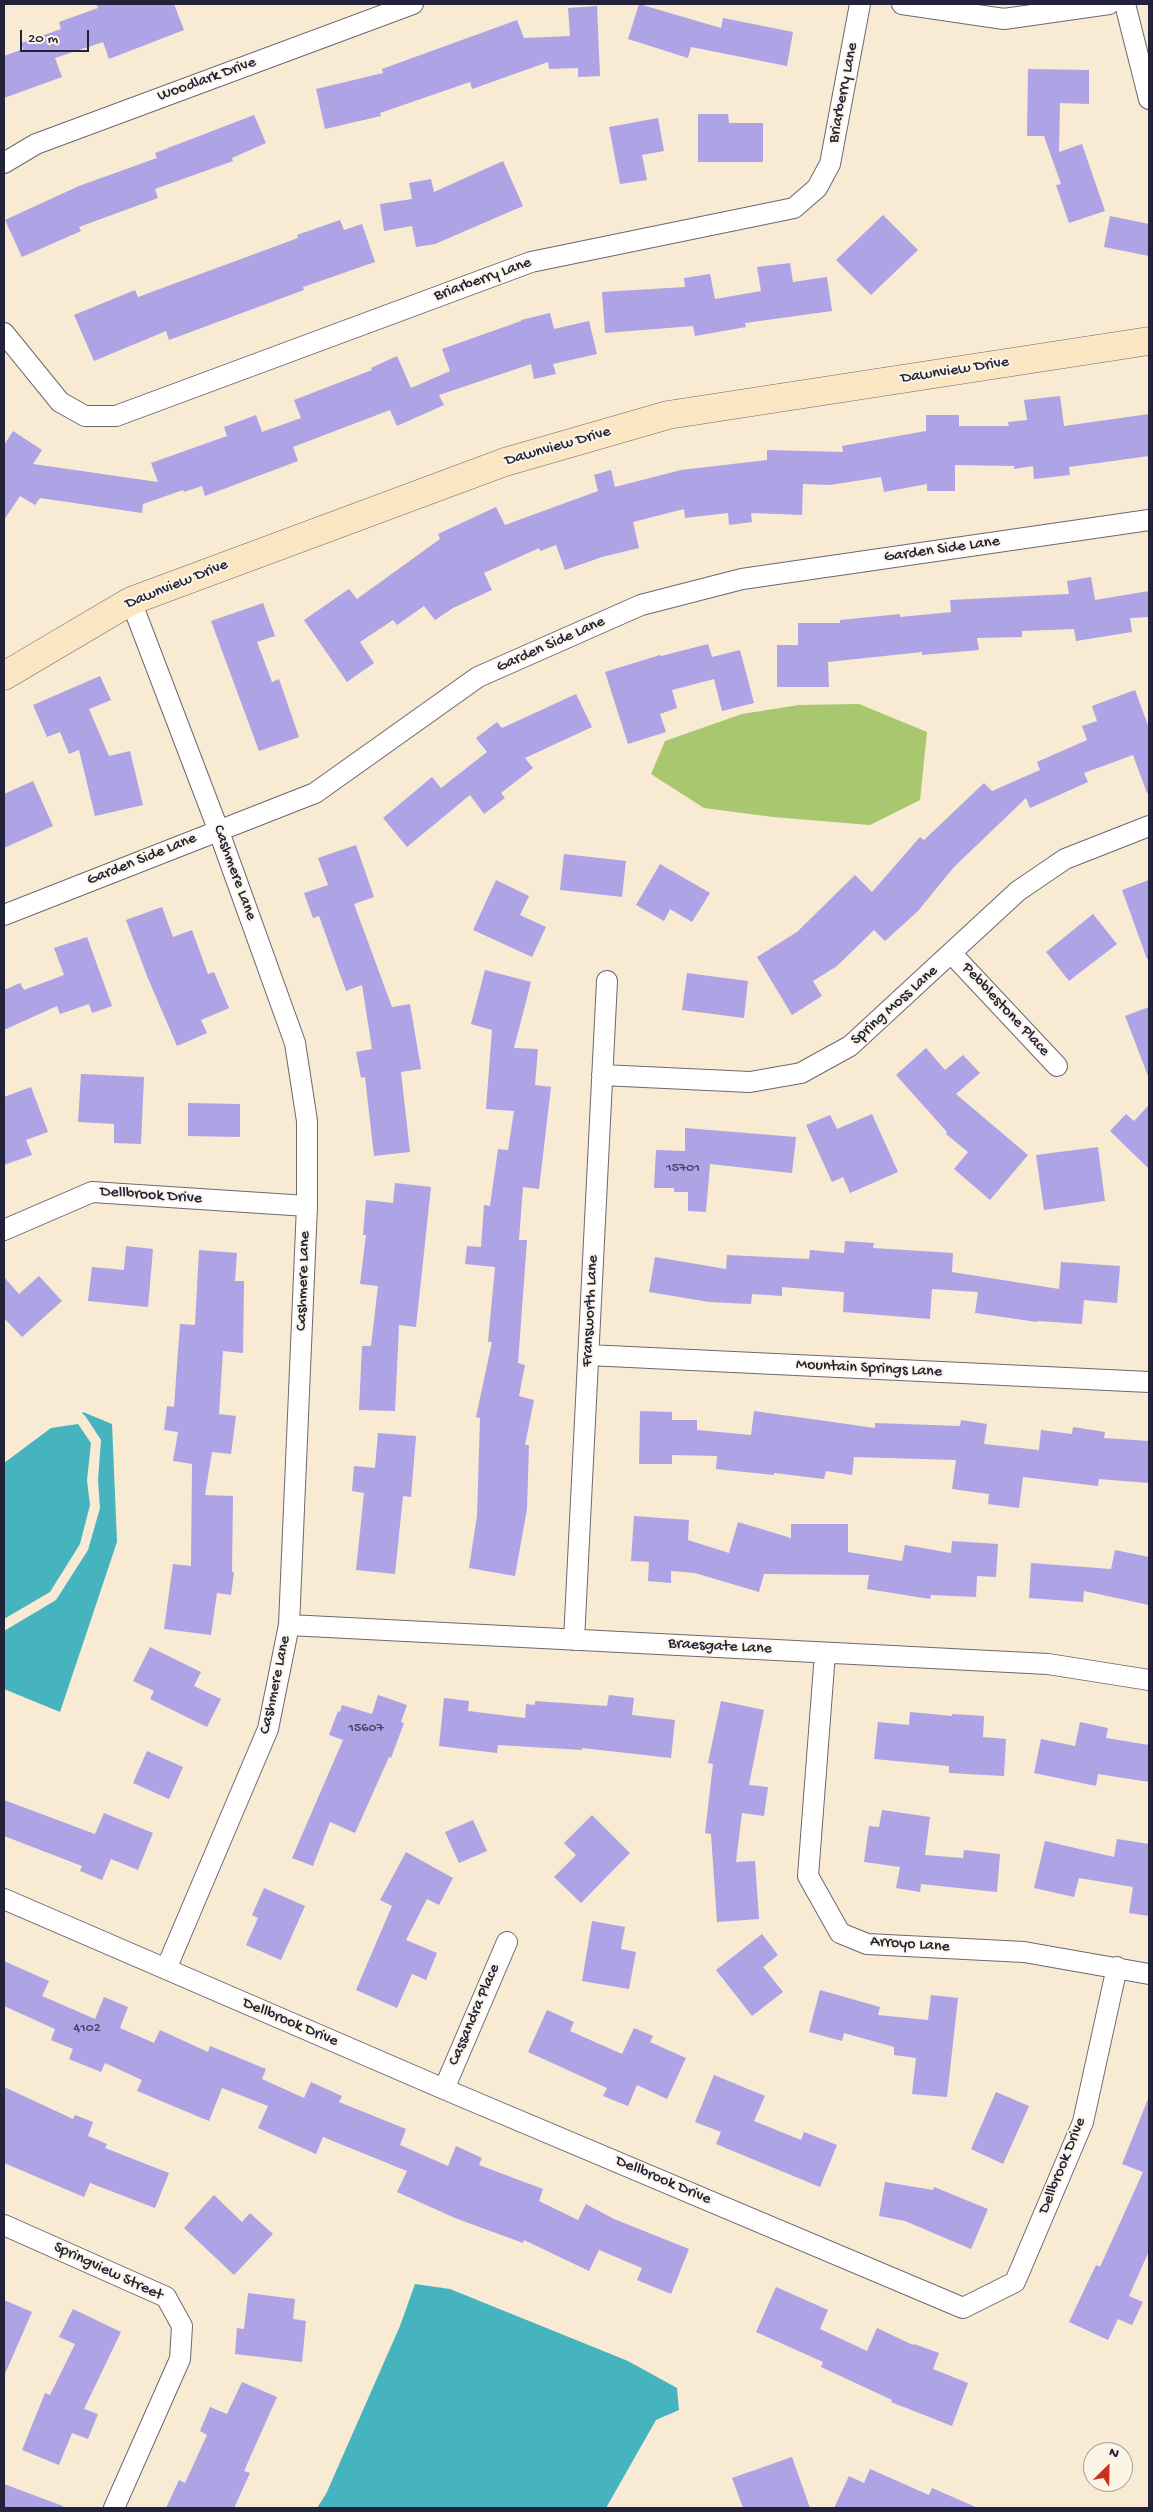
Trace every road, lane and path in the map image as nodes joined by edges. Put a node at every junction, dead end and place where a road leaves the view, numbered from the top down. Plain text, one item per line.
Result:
1 (413, 4) edge
2 (860, 4) edge
3 (902, 4) edge
4 (1109, 4) edge
5 (1125, 4) edge
6 (1149, 99) edge
7 (4, 163) edge
8 (4, 332) edge
9 (1149, 341) edge
10 (1149, 520) edge
11 (132, 601) junction
12 (4, 676) edge
13 (1149, 826) edge
14 (218, 829) junction
15 (4, 915) edge
16 (952, 954) junction
17 (607, 981) dead end
18 (1058, 1066) dead end
19 (602, 1075) junction
20 (307, 1206) junction
21 (4, 1230) edge
22 (588, 1355) junction
23 (1149, 1382) edge
24 (289, 1625) junction
25 (574, 1640) junction
26 (825, 1653) junction
27 (1149, 1680) edge
28 (4, 1898) edge
29 (507, 1942) dead end
30 (1117, 1967) junction
31 (166, 1969) junction
32 (1149, 1974) edge
33 (444, 2089) junction
34 (4, 2225) edge
35 (114, 2508) edge

1 - 7 street, Woodlark Drive
2 - 8 street, Briarberry Lane
3 - 4 street
5 - 6 street
9 - 11 street, Dawnview Drive
10 - 14 street, Garden Side Lane
11 - 12 street, Dawnview Drive
11 - 14 street, Cashmere Lane
13 - 16 street, Spring Moss Lane
14 - 15 street, Garden Side Lane
14 - 20 street, Cashmere Lane
16 - 18 street, Pebblestone Place
16 - 19 street, Spring Moss Lane
17 - 19 street, Fransworth Lane
19 - 22 street, Fransworth Lane
20 - 21 street, Dellbrook Drive
20 - 24 street, Cashmere Lane
22 - 23 street, Mountain Springs Lane
22 - 25 street, Fransworth Lane
24 - 25 street, Braesgate Lane
24 - 31 street, Cashmere Lane
25 - 26 street, Braesgate Lane
26 - 27 street, Braesgate Lane
26 - 30 street, Arroyo Lane
28 - 31 street, Dellbrook Drive
29 - 33 street, Cassandra Place
30 - 32 street, Arroyo Lane
30 - 33 street, Dellbrook Drive
31 - 33 street, Dellbrook Drive
34 - 35 street, Springview Street

